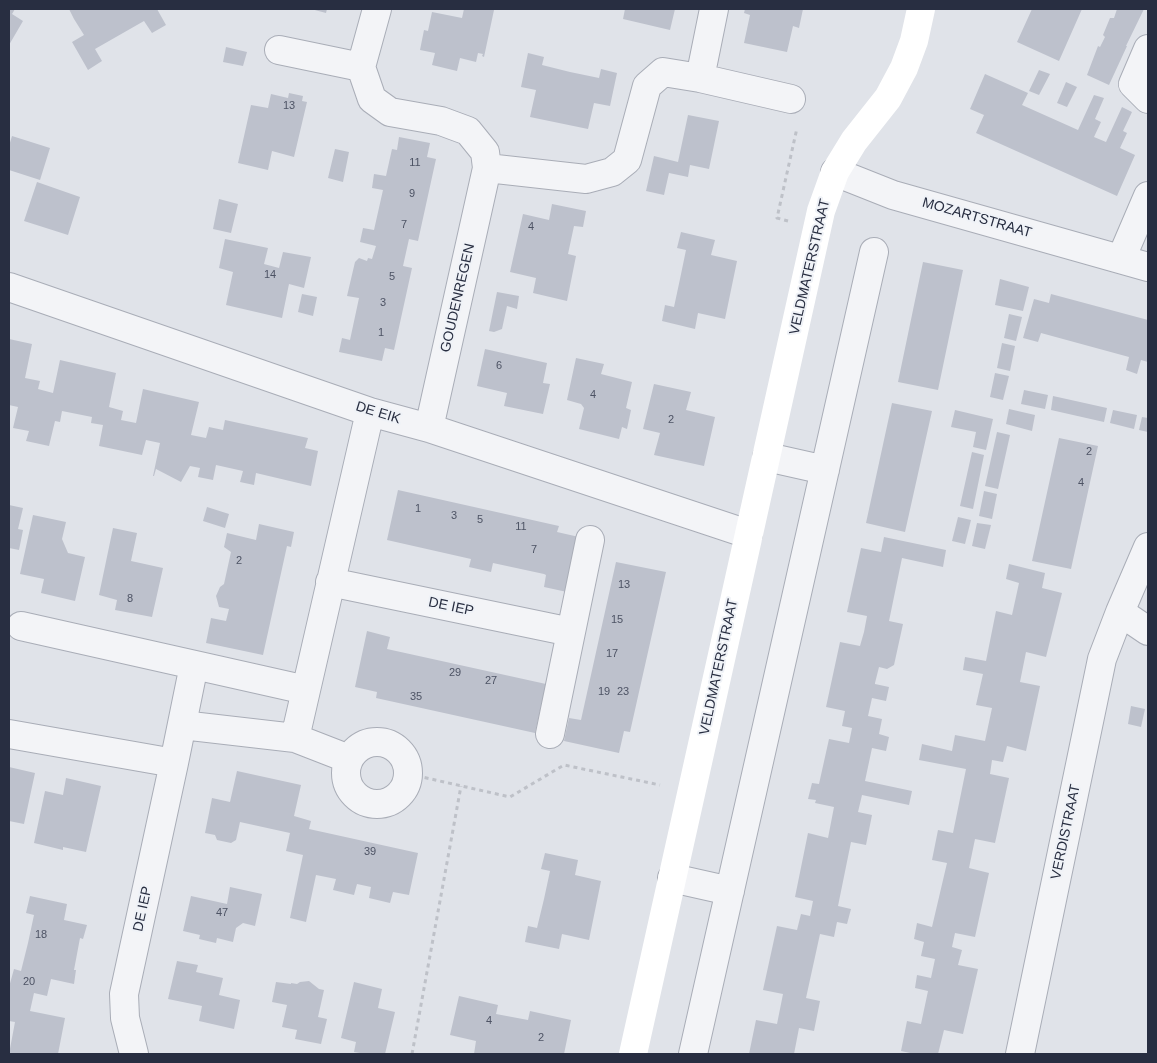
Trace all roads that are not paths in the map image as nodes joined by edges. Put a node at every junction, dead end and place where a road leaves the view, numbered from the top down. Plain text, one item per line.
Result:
1 (377, 9) edge
2 (714, 9) edge
3 (921, 9) edge
4 (1148, 48) edge
5 (279, 50) dead end
6 (361, 67) junction
7 (700, 78) junction
8 (791, 99) road end
9 (1148, 99) edge
10 (486, 168) junction
11 (835, 172) junction
12 (1148, 196) edge
13 (874, 252) dead end
14 (1121, 259) junction
15 (1148, 267) edge
16 (9, 287) edge
17 (370, 412) junction
18 (429, 428) junction
19 (767, 456) junction
20 (825, 470) junction
21 (748, 534) junction
22 (590, 540) dead end
23 (1148, 547) edge
24 (330, 582) junction
25 (1120, 612) junction
26 (21, 626) dead end
27 (1148, 631) edge
28 (571, 632) junction
29 (194, 665) junction
30 (306, 690) junction
31 (182, 725) junction
32 (9, 734) edge
33 (550, 734) dead end
34 (295, 738) junction
35 (349, 759) junction
36 (174, 763) junction
37 (672, 878) junction
38 (730, 891) junction
39 (134, 1054) edge
40 (633, 1054) edge
41 (693, 1054) edge
42 (1020, 1054) edge

1 - 6 street
2 - 7 street
3 - 11 street, VELDMATERSTRAAT
4 - 9 street
5 - 6 street
6 - 10 street
7 - 8 street
7 - 10 street
10 - 18 street, GOUDENREGEN
11 - 14 street, MOZARTSTRAAT
11 - 19 street, VELDMATERSTRAAT
12 - 14 street
13 - 20 street
14 - 15 street, MOZARTSTRAAT
16 - 17 street, DE EIK
17 - 18 street, DE EIK
17 - 24 street
18 - 21 street, DE EIK
19 - 20 street
19 - 21 street, VELDMATERSTRAAT
20 - 38 street
21 - 37 street, VELDMATERSTRAAT
22 - 28 street
23 - 25 street, VERDISTRAAT
24 - 28 street, DE IEP
24 - 30 street
25 - 27 street
25 - 42 street, VERDISTRAAT
26 - 29 street
28 - 33 street
29 - 30 street
29 - 31 street, DE IEP
30 - 34 street
31 - 34 street
31 - 36 street, DE IEP
32 - 36 street
34 - 35 street
35 - 35 street
36 - 39 street, DE IEP
37 - 38 street
37 - 40 street, VELDMATERSTRAAT
38 - 41 street

